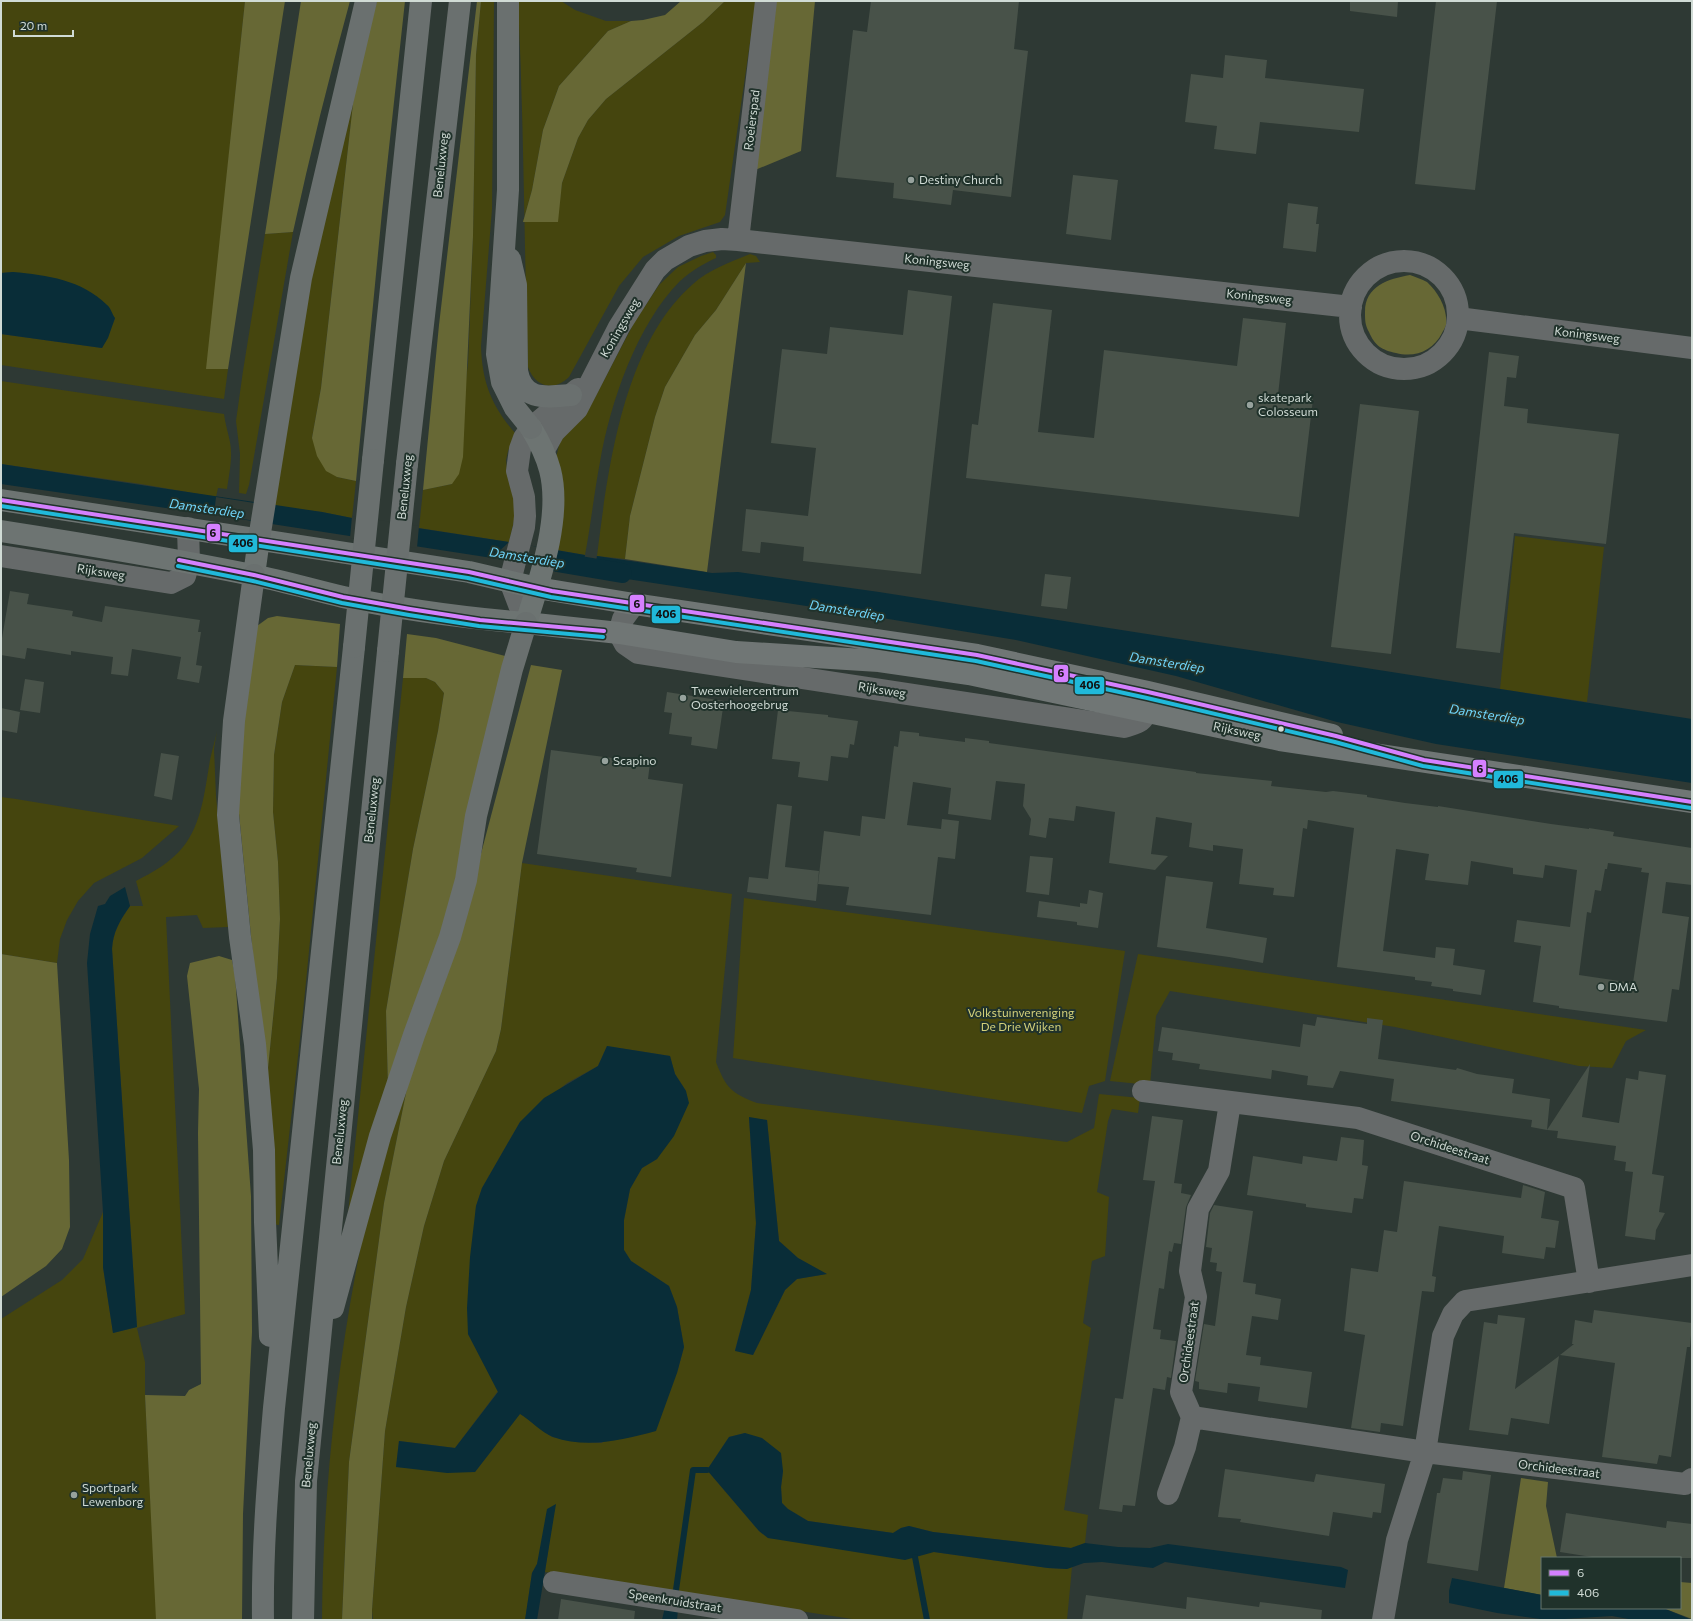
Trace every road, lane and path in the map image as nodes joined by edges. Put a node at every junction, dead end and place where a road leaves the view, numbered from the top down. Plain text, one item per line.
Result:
1 (366, 1) edge
2 (421, 1) edge
3 (460, 1) edge
4 (508, 1) edge
5 (766, 1) edge
6 (505, 237) junction
7 (738, 240) junction
8 (1351, 307) junction
9 (1458, 318) junction
10 (1692, 348) edge
11 (593, 376) junction
12 (571, 395) junction
13 (532, 428) junction
14 (544, 450) junction
15 (1, 500) edge
16 (262, 522) junction
17 (188, 528) junction
18 (1, 531) edge
19 (1, 556) edge
20 (189, 562) junction
21 (515, 562) junction
22 (254, 575) junction
23 (537, 588) junction
24 (634, 604) junction
25 (526, 623) junction
26 (619, 633) junction
27 (1148, 702) junction
28 (1692, 802) edge
29 (1143, 1091) dead end
30 (1230, 1103) junction
31 (1692, 1265) edge
32 (1589, 1282) junction
33 (317, 1365) junction
34 (274, 1408) junction
35 (1192, 1418) junction
36 (1425, 1452) junction
37 (1692, 1479) edge
38 (1168, 1494) dead end
39 (554, 1582) dead end
40 (264, 1620) edge
41 (303, 1620) edge
42 (797, 1620) edge
43 (1383, 1620) edge

1 - 16 highway
2 - 34 highway, bridge
3 - 33 highway, Beneluxweg, bridge
4 - 6 highway
5 - 7 street, Roeierspad
6 - 12 highway
6 - 13 highway
7 - 8 street, Koningsweg
7 - 11 street, Koningsweg
8 - 9 street
8 - 9 street
9 - 10 street, Koningsweg
11 - 12 street, Koningsweg
11 - 14 street, Koningsweg
12 - 13 street, Koningsweg
13 - 14 main road
13 - 21 street
14 - 23 main road
15 - 17 main road, Rijksweg
16 - 17 main road, Rijksweg
16 - 21 main road, Rijksweg
16 - 22 main road
17 - 20 street
18 - 20 main road, Rijksweg
19 - 20 street, Rijksweg
20 - 22 main road, Rijksweg
21 - 23 main road, Rijksweg
21 - 25 street
22 - 25 main road, Rijksweg
22 - 34 highway
23 - 24 main road, Rijksweg
23 - 25 main road
24 - 26 street
24 - 27 main road, Rijksweg
25 - 26 main road, Rijksweg
25 - 33 highway
26 - 27 main road, Rijksweg
26 - 27 street, Rijksweg
27 - 28 main road, Rijksweg
29 - 30 street, Orchideestraat
30 - 32 street, Orchideestraat
30 - 35 street, Orchideestraat
31 - 32 street
32 - 36 street
33 - 41 highway, Beneluxweg
34 - 40 highway
35 - 36 street, Orchideestraat
35 - 38 street
36 - 37 street, Orchideestraat
36 - 43 street
39 - 42 street, Speenkruidstraat

